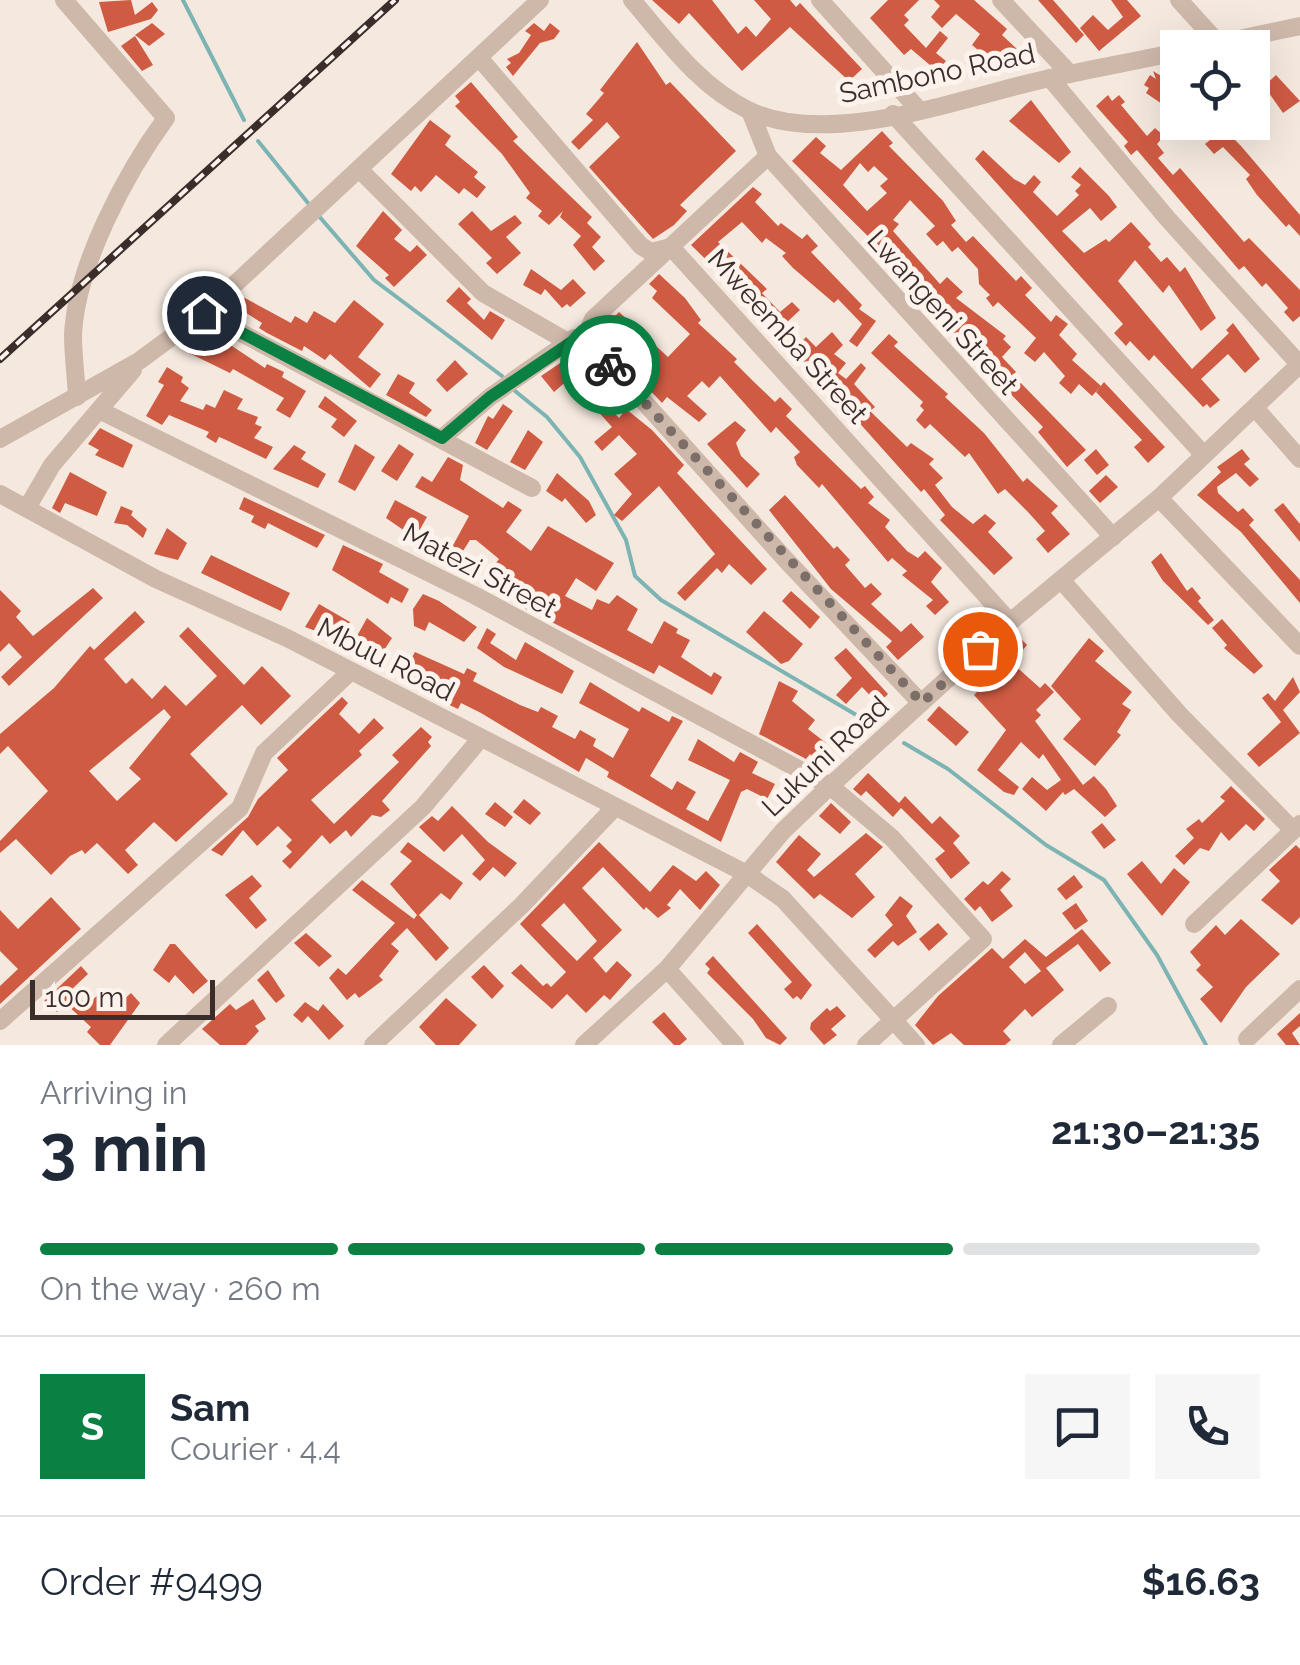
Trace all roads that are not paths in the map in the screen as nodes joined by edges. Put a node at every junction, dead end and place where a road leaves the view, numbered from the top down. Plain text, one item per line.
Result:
1 (64, 0) edge
2 (540, 0) edge
3 (632, 0) edge
4 (820, 0) edge
5 (1001, 0) edge
6 (1178, 0) edge
7 (1300, 26) edge
8 (1206, 30) edge
9 (1270, 33) edge
10 (1160, 56) edge
11 (481, 60) junction
12 (1070, 74) junction
13 (1050, 78) junction
14 (919, 110) junction
15 (750, 111) junction
16 (893, 114) junction
17 (768, 156) junction
18 (360, 170) junction
19 (672, 247) junction
20 (204, 313) junction
21 (588, 331) junction
22 (568, 342) junction
23 (139, 361) junction
24 (1300, 364) edge
25 (77, 396) junction
26 (1256, 409) junction
27 (101, 411) junction
28 (442, 438) junction
29 (0, 439) edge
30 (1203, 454) junction
31 (1300, 458) edge
32 (532, 488) dead end
33 (0, 494) edge
34 (1159, 498) junction
35 (27, 508) junction
36 (1113, 537) junction
37 (1063, 582) junction
38 (1010, 622) junction
39 (1300, 646) edge
40 (350, 672) junction
41 (922, 703) junction
42 (480, 738) junction
43 (830, 786) junction
44 (615, 806) junction
45 (1296, 827) edge
46 (747, 874) junction
47 (1194, 924) dead end
48 (667, 969) junction
49 (1300, 990) edge
50 (1108, 1006) dead end
51 (0, 1020) edge
52 (895, 1020) junction
53 (1247, 1039) dead end
54 (166, 1045) edge
55 (373, 1045) edge
56 (584, 1045) edge
57 (734, 1045) edge
58 (866, 1045) edge
59 (916, 1045) edge
60 (1062, 1045) edge

1 - 25 street
2 - 11 street
3 - 15 street, Sambono Road
4 - 14 street
5 - 12 street
6 - 8 street
7 - 9 street
10 - 12 street, Sambono Road
11 - 18 street
11 - 19 street, Mweemba Street
12 - 13 street, Sambono Road
13 - 14 street, Sambono Road
13 - 24 street
14 - 16 street, Sambono Road
15 - 16 street, Sambono Road
15 - 17 street, Lwangeni Street
16 - 30 street
17 - 19 street
17 - 36 street, Lwangeni Street
18 - 20 street
18 - 22 street
19 - 21 street
19 - 38 street, Mweemba Street
20 - 23 street
20 - 28 street
21 - 22 street
21 - 41 street
22 - 28 street
23 - 25 street
23 - 27 street
24 - 26 street, Lukuni Road
25 - 29 street
26 - 30 street, Lukuni Road
26 - 31 street
27 - 35 street
27 - 43 street, Matezi Street
28 - 32 street
30 - 34 street, Lukuni Road
33 - 35 street, Mbuu Road
34 - 36 street, Lukuni Road
34 - 39 street
35 - 40 street, Mbuu Road
36 - 37 street, Lukuni Road
37 - 38 street, Lukuni Road
37 - 45 street
38 - 41 street, Lukuni Road
40 - 42 street, Mbuu Road
40 - 51 street
41 - 43 street, Lukuni Road
42 - 44 street, Mbuu Road
42 - 54 street
43 - 46 street, Lukuni Road
43 - 52 street, Matezi Street
44 - 46 street, Mbuu Road
44 - 55 street
45 - 47 street
46 - 48 street, Lukuni Road
46 - 52 street, Mbuu Road
48 - 56 street, Lukuni Road
48 - 57 street
49 - 53 street
50 - 60 street
52 - 58 street
52 - 59 street, Mbuu Road

